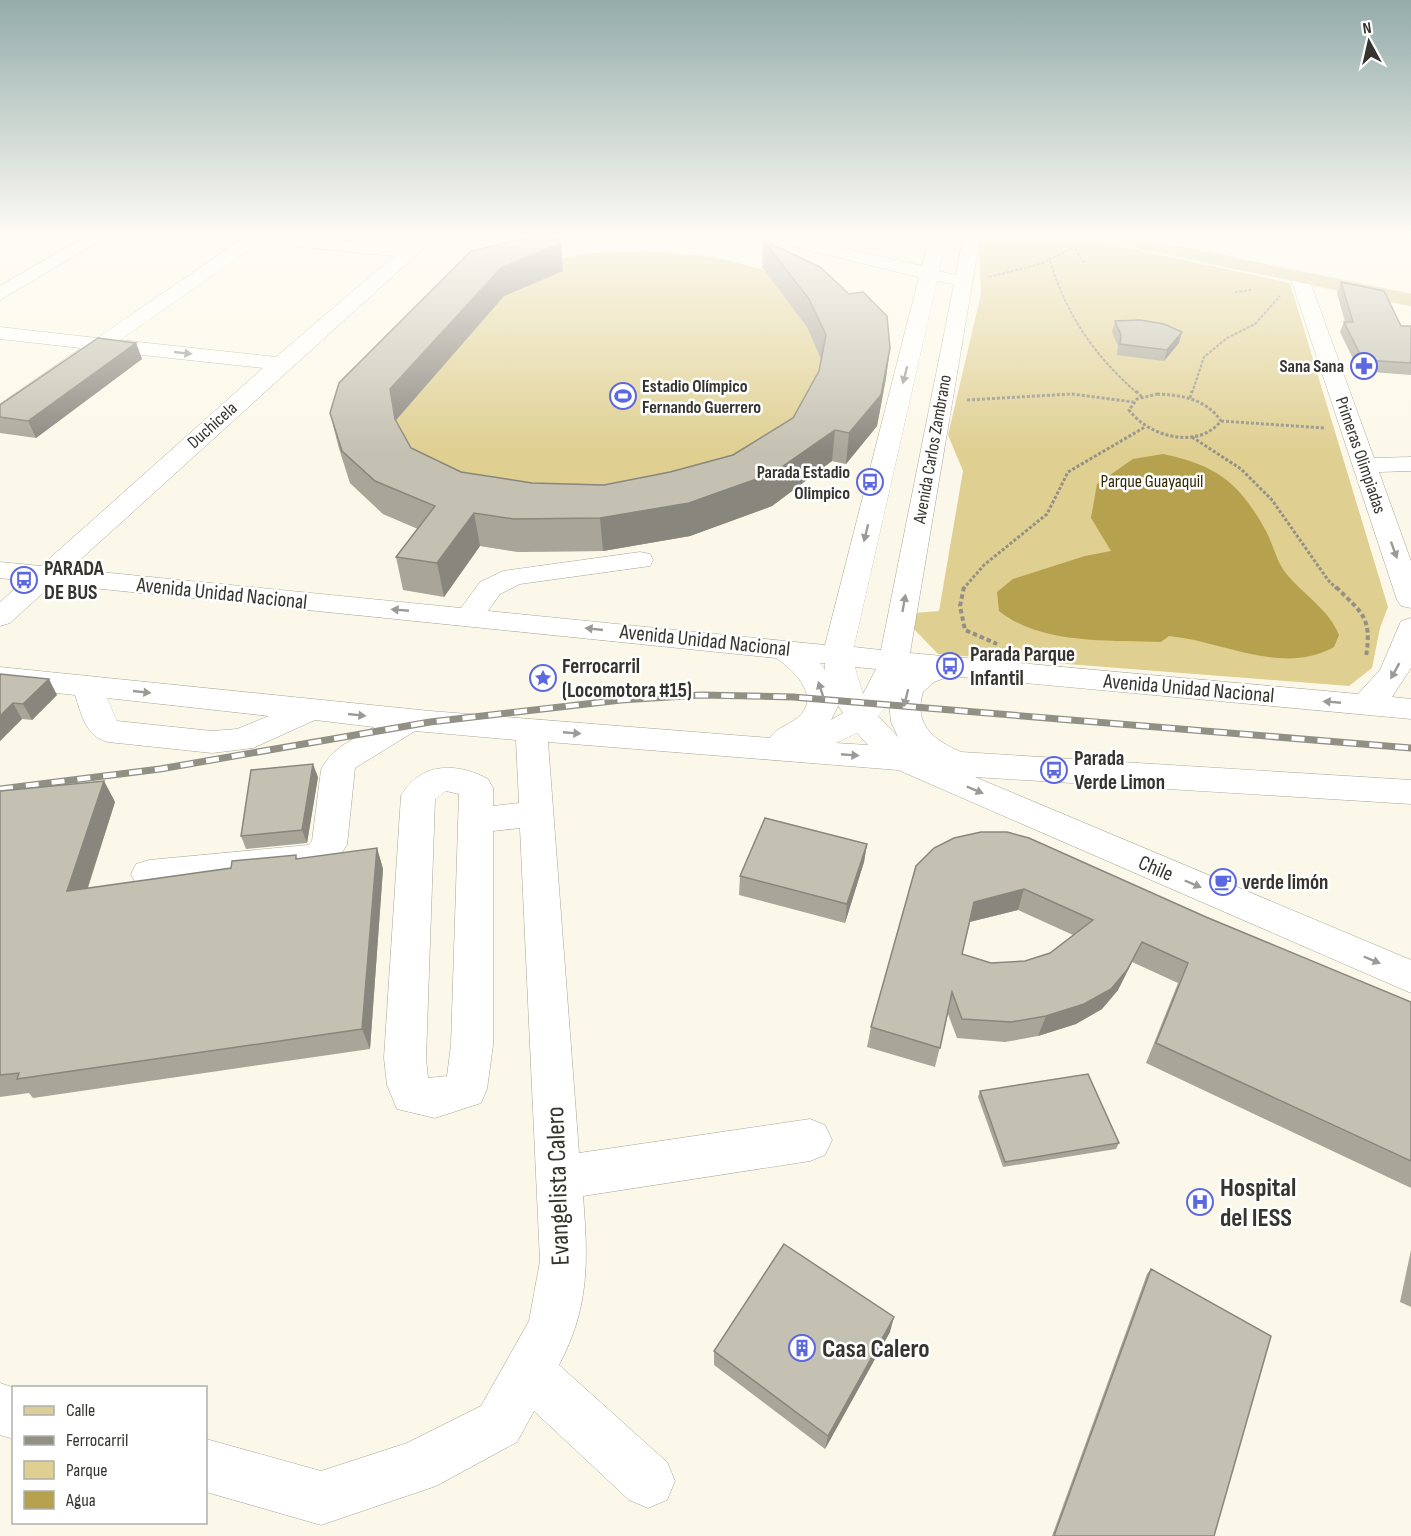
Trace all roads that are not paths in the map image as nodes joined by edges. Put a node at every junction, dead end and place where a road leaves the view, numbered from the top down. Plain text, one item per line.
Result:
1 (153, 309) edge
2 (344, 309) edge
3 (921, 309) edge
4 (959, 309) edge
5 (1310, 309) edge
6 (0, 333) edge
7 (102, 344) junction
8 (280, 364) junction
9 (0, 414) edge
10 (1411, 464) edge
11 (1364, 465) junction
12 (640, 560) dead end
13 (0, 570) edge
14 (47, 575) junction
15 (1410, 589) edge
16 (0, 617) edge
17 (469, 617) junction
18 (1411, 627) edge
19 (782, 648) junction
20 (839, 654) junction
21 (894, 661) junction
22 (950, 666) junction
23 (0, 677) edge
24 (88, 686) junction
25 (1364, 705) junction
26 (1411, 709) edge
27 (311, 710) junction
28 (861, 717) junction
29 (409, 720) junction
30 (531, 730) junction
31 (734, 746) junction
32 (902, 759) junction
33 (955, 763) junction
34 (1411, 792) edge
35 (536, 813) junction
36 (476, 821) junction
37 (149, 874) dead end
38 (1411, 977) edge
39 (810, 1140) dead end
40 (559, 1178) junction
41 (528, 1371) junction
42 (207, 1466) edge
43 (648, 1481) dead end

1 - 7 street
2 - 8 street, Duchicela
3 -> 20 street, Avenida Carlos Zambrano
21 -> 4 street, Avenida Carlos Zambrano
5 - 11 street, Primeras Olimpiadas
6 - 7 street
7 -> 8 street
7 - 9 street
8 - 14 street, Duchicela
10 - 11 street
11 -> 15 street, Primeras Olimpiadas
12 - 17 street
13 - 14 street, Avenida Unidad Nacional
14 - 16 street, Duchicela
17 -> 14 street, Avenida Unidad Nacional
19 -> 17 street, Avenida Unidad Nacional
18 -> 25 street
19 - 20 street, Avenida Unidad Nacional
31 -> 19 street
20 - 21 street, Avenida Unidad Nacional
20 - 28 street, Avenida Carlos Zambrano
21 - 22 street, Avenida Unidad Nacional
21 - 28 street, Avenida Carlos Zambrano
25 -> 22 street, Avenida Unidad Nacional
22 -> 33 street
23 - 24 street
24 -> 27 street
24 - 27 street
25 - 26 street, Avenida Unidad Nacional
27 -> 29 street
28 - 31 street
28 - 32 street, Avenida Carlos Zambrano
29 - 30 street
29 - 37 street
30 -> 31 street
30 - 35 street, Evangelista Calero
31 -> 32 street
32 - 33 street
32 -> 38 street, Chile
33 - 34 street
35 - 36 street
35 - 40 street, Evangelista Calero
36 - 36 street
39 - 40 street
40 - 41 street, Evangelista Calero
41 - 42 street, Evangelista Calero
41 - 43 street

